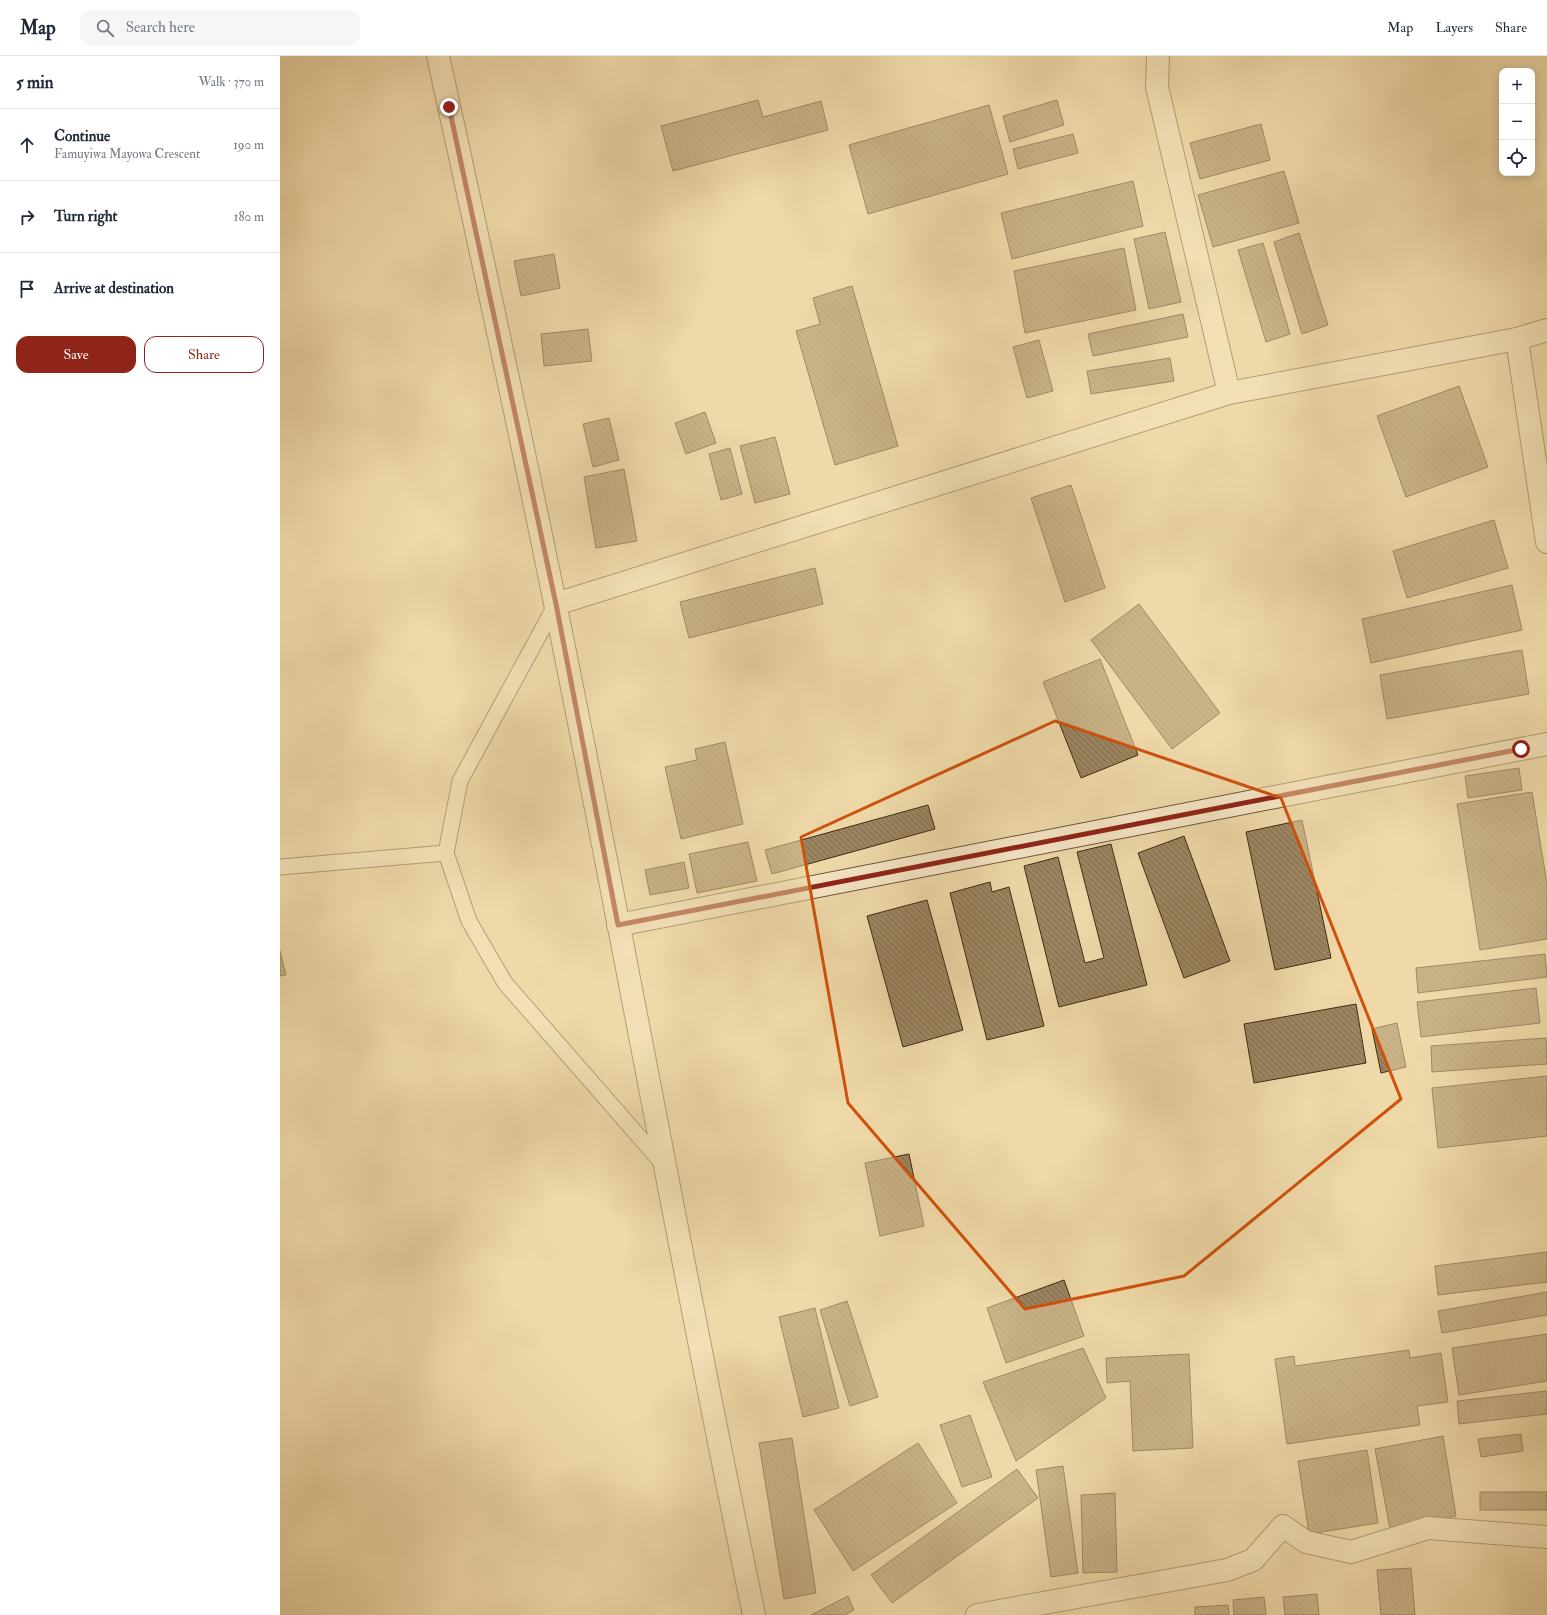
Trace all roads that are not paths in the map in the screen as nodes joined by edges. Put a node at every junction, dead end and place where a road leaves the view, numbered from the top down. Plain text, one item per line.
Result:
1 (438, 56) edge
2 (1158, 56) edge
3 (1547, 330) edge
4 (1517, 339) junction
5 (1229, 393) junction
6 (1547, 542) edge
7 (556, 604) junction
8 (1547, 744) edge
9 (446, 853) junction
10 (280, 867) edge
11 (618, 925) junction
12 (667, 1168) junction
13 (1547, 1537) edge
14 (754, 1615) edge
15 (977, 1615) edge

1 - 7 street
2 - 5 street
3 - 4 street
4 - 5 street
4 - 6 street
5 - 7 street
7 - 9 lane
7 - 11 street
8 - 11 street
9 - 10 lane
9 - 12 lane
11 - 12 street
12 - 14 street
13 - 15 street

